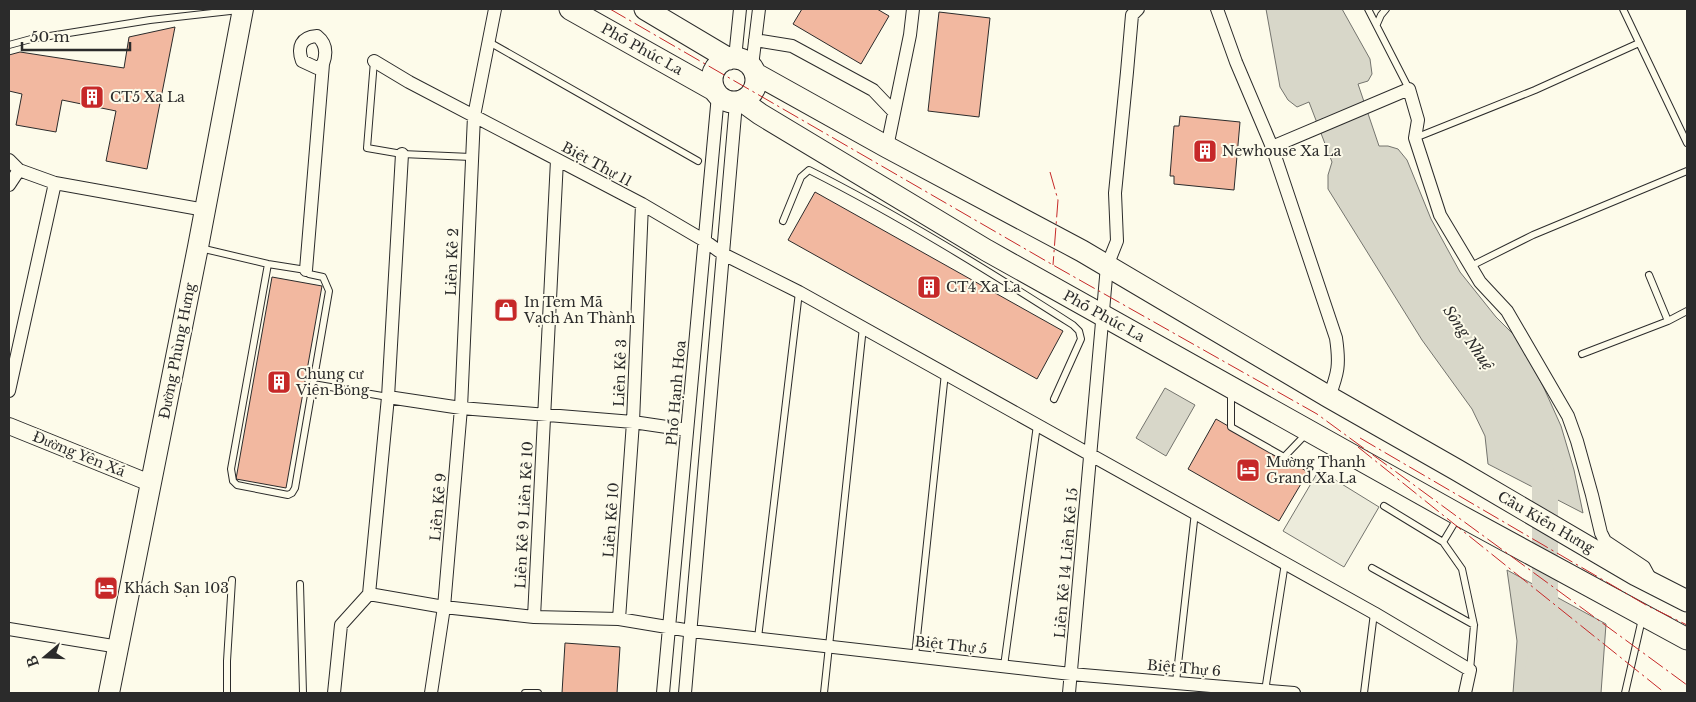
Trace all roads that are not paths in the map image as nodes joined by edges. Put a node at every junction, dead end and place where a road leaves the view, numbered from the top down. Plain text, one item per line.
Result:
1 (243, 9) edge
2 (495, 9) edge
3 (570, 9) edge
4 (645, 9) edge
5 (740, 9) edge
6 (759, 9) edge
7 (913, 9) edge
8 (1138, 9) edge
9 (1217, 9) edge
10 (1368, 9) edge
11 (1386, 9) edge
12 (1623, 9) edge
13 (1378, 24) junction
14 (755, 40) junction
15 (489, 42) junction
16 (1639, 43) junction
17 (9, 45) edge
18 (374, 62) joint
19 (324, 64) dead end
20 (743, 64) junction
21 (1409, 89) junction
22 (728, 97) junction
23 (894, 112) junction
24 (474, 116) junction
25 (1415, 138) junction
26 (1687, 143) edge
27 (887, 147) junction
28 (1272, 147) junction
29 (402, 154) junction
30 (471, 157) junction
31 (9, 160) edge
32 (557, 160) junction
33 (698, 161) dead end
34 (19, 170) junction
35 (1687, 171) edge
36 (55, 183) junction
37 (9, 185) edge
38 (642, 204) junction
39 (205, 210) junction
40 (783, 221) dead end
41 (705, 240) junction
42 (954, 240) junction
43 (198, 247) junction
44 (723, 254) junction
45 (268, 264) junction
46 (1107, 266) junction
47 (1471, 266) junction
48 (306, 270) junction
49 (1648, 275) dead end
50 (799, 292) junction
51 (1687, 311) edge
52 (1102, 316) junction
53 (1668, 321) junction
54 (863, 328) junction
55 (1582, 354) dead end
56 (945, 373) junction
57 (313, 384) junction
58 (1230, 387) junction
59 (9, 391) edge
60 (388, 396) junction
61 (1329, 397) junction
62 (1054, 399) dead end
63 (461, 408) junction
64 (544, 414) junction
65 (633, 422) junction
66 (1037, 425) junction
67 (9, 426) edge
68 (687, 430) junction
69 (1309, 431) junction
70 (1091, 454) junction
71 (150, 483) junction
72 (1384, 506) dead end
73 (1195, 512) junction
74 (1465, 518) junction
75 (1443, 542) junction
76 (1285, 563) junction
77 (1372, 568) dead end
78 (1644, 579) junction
79 (232, 580) dead end
80 (300, 584) dead end
81 (369, 594) junction
82 (1687, 600) edge
83 (444, 608) junction
84 (1374, 613) junction
85 (1642, 615) junction
86 (534, 617) junction
87 (619, 619) junction
88 (1474, 625) junction
89 (669, 628) junction
90 (9, 629) edge
91 (690, 631) junction
92 (758, 638) junction
93 (1687, 638) edge
94 (828, 646) junction
95 (119, 647) junction
96 (915, 656) junction
97 (1004, 666) junction
98 (1470, 670) junction
99 (1071, 674) junction
100 (1176, 682) junction
101 (1265, 690) junction
102 (109, 693) edge
103 (227, 693) edge
104 (303, 693) edge
105 (334, 693) edge
106 (431, 693) edge
107 (525, 693) edge
108 (538, 693) edge
109 (663, 693) edge
110 (685, 693) edge
111 (824, 693) edge
112 (1069, 693) edge
113 (1294, 693) edge
114 (1364, 693) edge
115 (1465, 693) edge
116 (1626, 693) edge

1 - 17 lane
1 - 39 main road, Đường Phùng Hưng
2 - 15 street, Liền Kề 2
3 - 22 highway, Phố Phúc La
4 - 20 highway
5 - 20 street
6 - 14 street
7 - 23 street
8 - 46 street, Liền Kề 14 Liền Kề 15
9 - 28 street
10 - 13 lane
11 - 13 lane
12 - 16 lane
13 - 21 lane
14 - 20 street
14 - 23 street
15 - 24 street, Liền Kề 2
15 - 33 lane
16 - 25 lane
16 - 26 lane
18 - 24 street, Biệt Thự 11
18 - 29 lane
19 - 48 street
20 - 22 highway
20 - 22 highway
20 - 27 highway
21 - 25 street
21 - 28 street
22 - 41 street, Phố Hạnh Hoa
22 - 42 highway, Phố Phúc La
22 - 44 street
23 - 27 street
24 - 30 street, Liền Kề 2
24 - 32 street, Biệt Thự 11
25 - 47 street
27 - 46 highway
28 - 61 street
29 - 30 lane
29 - 60 street
30 - 63 street, Liền Kề 2
31 - 34 street
32 - 38 street, Biệt Thự 11
32 - 64 street, Liền Kề 9 Liền Kề 10
34 - 36 street
34 - 37 street
35 - 47 lane
36 - 39 street
36 - 59 street
38 - 41 street, Biệt Thự 11
38 - 65 street, Liền Kề 3
39 - 43 main road, Đường Phùng Hưng
40 - 42 lane
41 - 44 street, Biệt Thự 11
41 - 68 street, Phố Hạnh Hoa
42 - 52 highway, Phố Phúc La
42 - 62 lane
43 - 45 lane
43 - 71 main road, Đường Phùng Hưng
44 - 50 street, Biệt Thự 11
44 - 91 street
45 - 48 lane
45 - 57 lane
46 - 52 street, Liền Kề 14 Liền Kề 15
46 - 61 highway
47 - 78 street
48 - 57 lane
49 - 53 lane
50 - 54 street, Biệt Thự 11
50 - 92 lane
51 - 53 lane
52 - 58 highway, Phố Phúc La
52 - 70 street, Liền Kề 14 Liền Kề 15
53 - 55 lane
54 - 56 street, Biệt Thự 11
54 - 94 lane
56 - 66 street, Biệt Thự 11
56 - 96 lane
57 - 60 lane
58 - 69 highway, Phố Phúc La
58 - 69 lane
60 - 63 street
60 - 81 street
61 - 78 highway, Cầu Kiến Hưng
63 - 64 street
63 - 83 street, Liền Kề 9
64 - 65 street
64 - 86 street, Liền Kề 9 Liền Kề 10
65 - 68 street
65 - 87 street, Liền Kề 10
66 - 70 street, Biệt Thự 11
66 - 97 lane
67 - 71 street, Đường Yên Xá
68 - 89 street, Phố Hạnh Hoa
69 - 74 highway, Phố Phúc La
70 - 73 street, Biệt Thự 11
70 - 99 street, Liền Kề 14 Liền Kề 15
71 - 95 main road, Đường Phùng Hưng
72 - 75 lane
73 - 76 street, Biệt Thự 11
73 - 100 lane
74 - 75 lane
74 - 85 highway
75 - 88 lane
76 - 84 street, Biệt Thự 11
76 - 101 lane
77 - 88 lane
78 - 82 highway
79 - 103 lane
80 - 104 lane
81 - 83 street, Biệt Thự 5
81 - 105 street
83 - 86 street, Biệt Thự 5
83 - 106 street, Liền Kề 9
84 - 98 street, Biệt Thự 11
84 - 114 lane
85 - 93 highway
85 - 116 lane
86 - 87 street, Biệt Thự 5
87 - 89 street, Biệt Thự 5
88 - 98 lane
89 - 91 street, Biệt Thự 5
89 - 109 street, Phố Hạnh Hoa
90 - 95 street
91 - 92 street, Biệt Thự 5
91 - 110 street
92 - 94 street, Biệt Thự 5
94 - 96 street, Biệt Thự 5
94 - 111 lane
95 - 102 main road, Đường Phùng Hưng
96 - 97 street, Biệt Thự 5
97 - 99 street, Biệt Thự 5
98 - 115 street
99 - 100 street, Biệt Thự 6
99 - 112 street, Liền Kề 14 Liền Kề 15
100 - 101 street, Biệt Thự 6
101 - 113 street, Biệt Thự 6
107 - 108 lane

